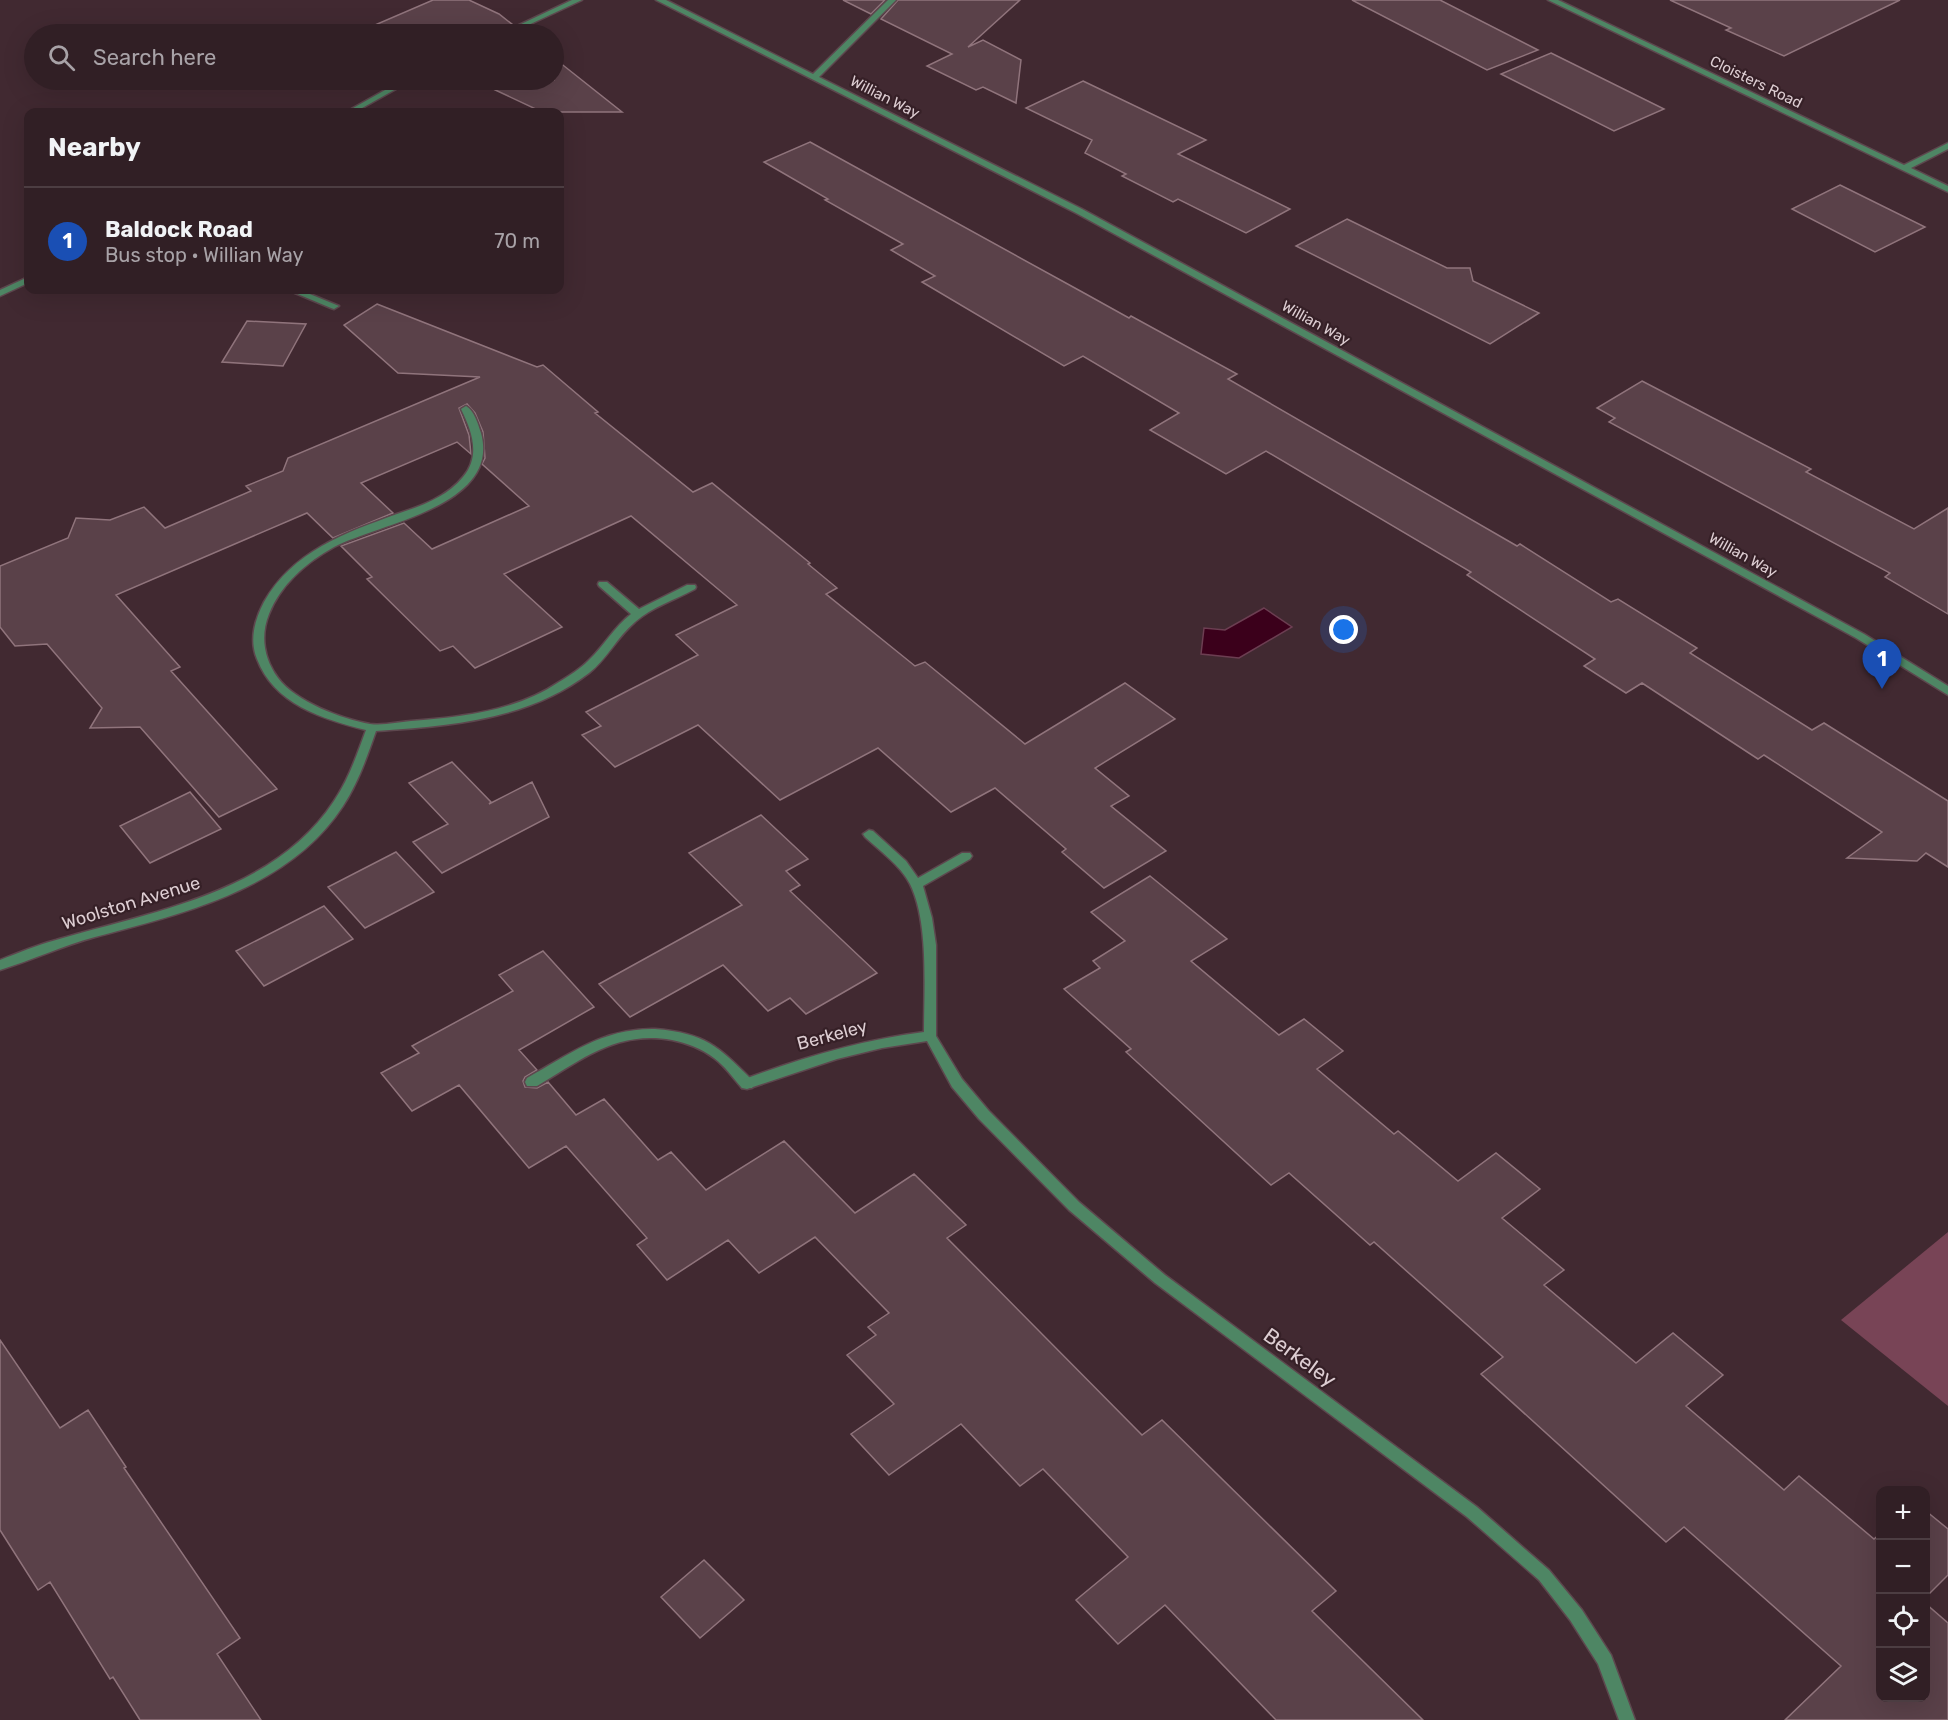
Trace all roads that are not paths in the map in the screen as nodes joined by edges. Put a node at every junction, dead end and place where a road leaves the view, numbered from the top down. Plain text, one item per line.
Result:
1 (578, 0) edge
2 (660, 0) edge
3 (892, 0) edge
4 (1552, 0) edge
5 (526, 24) edge
6 (813, 78) junction
7 (390, 90) edge
8 (357, 108) edge
9 (1948, 146) edge
10 (1904, 168) junction
11 (1948, 189) edge
12 (24, 282) edge
13 (0, 293) edge
14 (303, 294) edge
15 (334, 306) dead end
16 (466, 409) dead end
17 (603, 584) dead end
18 (691, 587) dead end
19 (638, 614) junction
20 (1948, 691) edge
21 (372, 728) junction
22 (869, 834) dead end
23 (966, 856) dead end
24 (916, 884) junction
25 (0, 965) edge
26 (930, 1036) junction
27 (532, 1082) dead end
28 (1628, 1720) edge

1 - 5 street
2 - 6 street, Willian Way
3 - 6 street
4 - 10 street, Cloisters Road
6 - 20 street, Willian Way
7 - 8 street
9 - 10 street
10 - 11 street, Cloisters Road
12 - 13 street
14 - 15 street
16 - 21 street
17 - 19 street
18 - 19 street
19 - 21 street
21 - 25 street, Woolston Avenue
22 - 24 street, Berkeley
23 - 24 street
24 - 26 street, Berkeley
26 - 27 street, Berkeley
26 - 28 street, Berkeley

